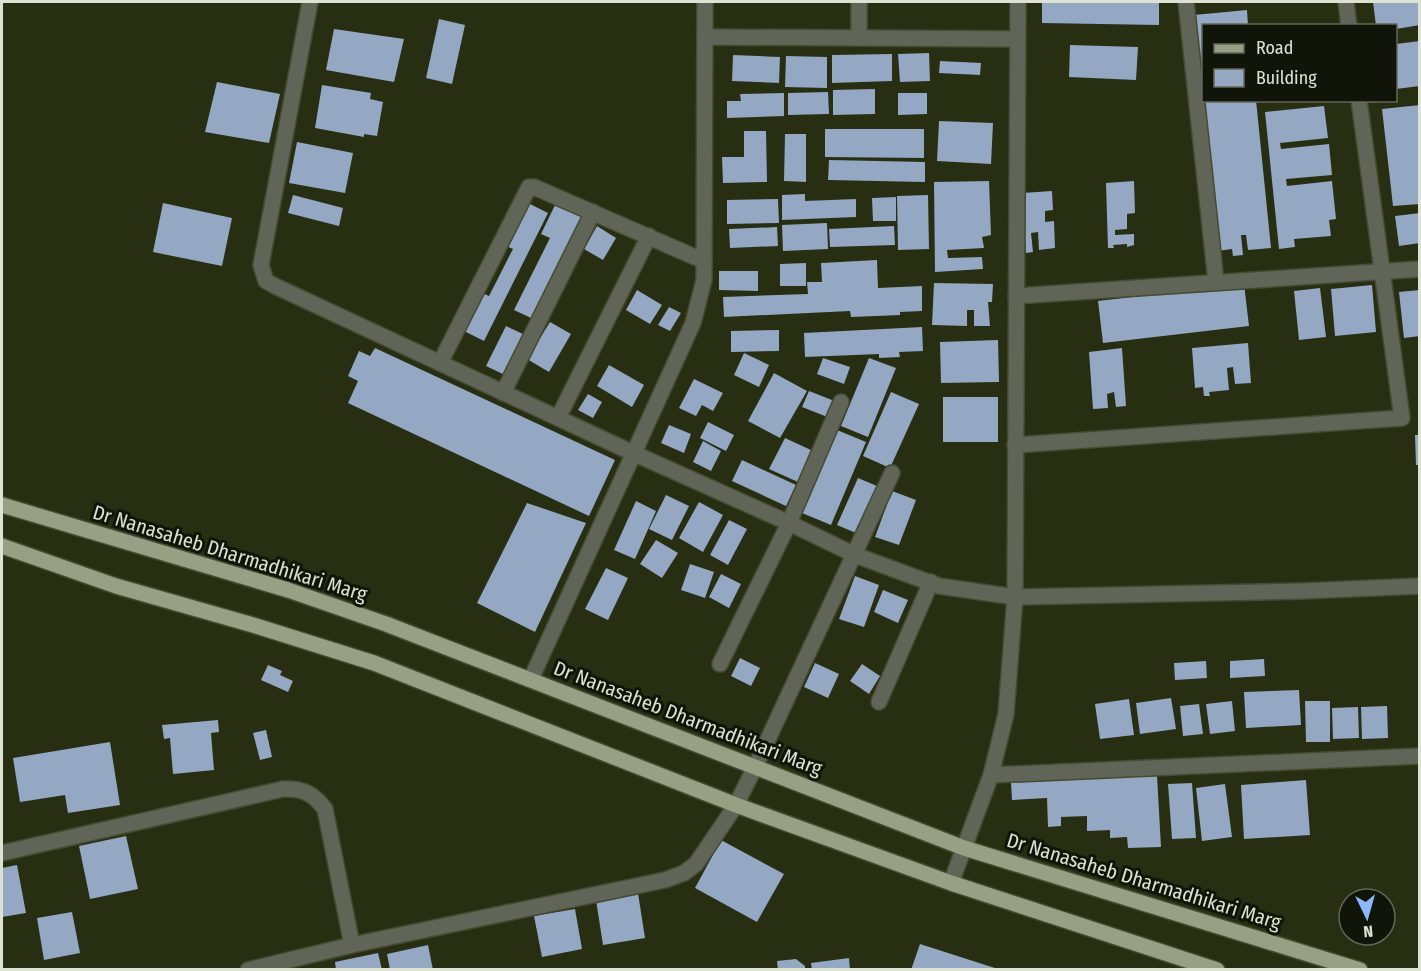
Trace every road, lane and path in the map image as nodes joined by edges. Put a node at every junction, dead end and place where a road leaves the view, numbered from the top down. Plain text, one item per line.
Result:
1 (310, 2) edge
2 (705, 2) edge
3 (859, 2) edge
4 (1018, 2) edge
5 (1186, 2) edge
6 (1346, 2) edge
7 (1349, 24) edge
8 (705, 37) junction
9 (859, 38) junction
10 (1017, 39) junction
11 (1359, 102) edge
12 (593, 212) junction
13 (649, 237) junction
14 (704, 261) junction
15 (1419, 269) edge
16 (1382, 271) junction
17 (1216, 282) junction
18 (1016, 296) junction
19 (440, 363) junction
20 (503, 393) junction
21 (842, 402) dead end
22 (558, 418) junction
23 (1016, 445) junction
24 (633, 453) junction
25 (892, 473) dead end
26 (2, 505) edge
27 (789, 523) junction
28 (2, 546) edge
29 (855, 555) junction
30 (931, 582) junction
31 (1419, 586) edge
32 (1015, 597) junction
33 (720, 664) dead end
34 (531, 679) junction
35 (879, 702) dead end
36 (1419, 756) edge
37 (755, 767) junction
38 (991, 775) junction
39 (736, 805) junction
40 (964, 848) junction
41 (2, 853) edge
42 (951, 884) junction
43 (352, 945) junction
44 (248, 969) edge
45 (1217, 969) edge
46 (1360, 969) edge

1 - 19 street
2 - 8 street
3 - 9 street
4 - 10 street
5 - 17 street
6 - 7 street
8 - 9 street
8 - 14 street
9 - 10 street
10 - 18 street
11 - 16 street
12 - 13 street
12 - 19 street
12 - 20 street
13 - 14 street
13 - 22 street
14 - 24 street
15 - 16 street
16 - 17 street
16 - 23 street
17 - 18 street
18 - 23 street
19 - 20 street
20 - 22 street
21 - 27 street
22 - 24 street
23 - 32 street
24 - 27 street
24 - 34 street
25 - 29 street
26 - 34 main road, Dr Nanasaheb Dharmadhikari Marg
27 - 29 street
27 - 33 street
28 - 39 main road
29 - 30 street
29 - 37 street
30 - 32 street
30 - 35 street
31 - 32 street
32 - 38 street
34 - 37 main road, Dr Nanasaheb Dharmadhikari Marg
36 - 38 street
37 - 39 street
37 - 40 main road, Dr Nanasaheb Dharmadhikari Marg
38 - 40 street
39 - 42 main road
39 - 43 street
40 - 42 street
40 - 46 main road, Dr Nanasaheb Dharmadhikari Marg
41 - 43 street
42 - 45 main road
43 - 44 street

